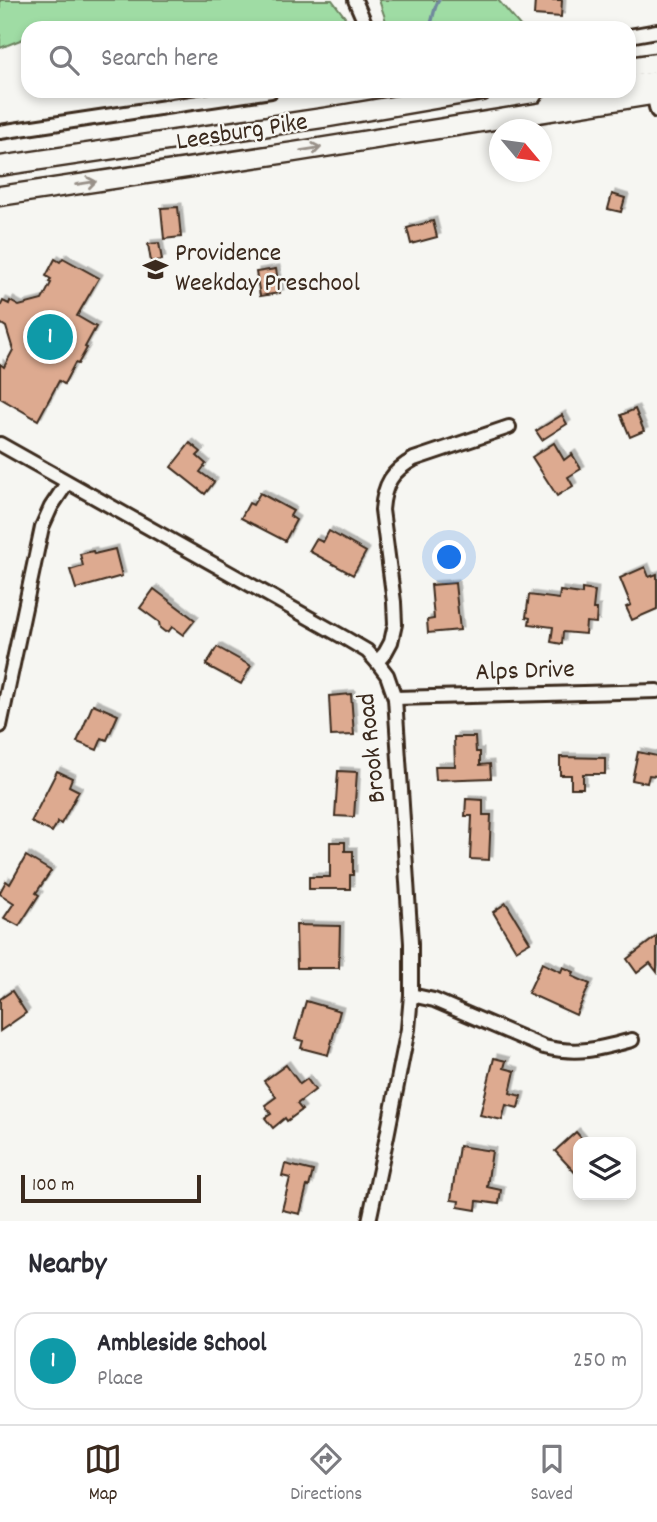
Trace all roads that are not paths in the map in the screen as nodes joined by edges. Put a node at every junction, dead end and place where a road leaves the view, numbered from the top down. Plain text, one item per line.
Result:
1 (355, 0) edge
2 (364, 21) edge
3 (657, 31) edge
4 (636, 35) edge
5 (657, 63) edge
6 (636, 66) edge
7 (636, 88) edge
8 (656, 95) edge
9 (225, 98) edge
10 (441, 98) edge
11 (562, 98) edge
12 (636, 98) edge
13 (636, 98) edge
14 (541, 112) junction
15 (0, 132) edge
16 (0, 166) edge
17 (0, 197) edge
18 (509, 428) dead end
19 (0, 444) edge
20 (67, 483) junction
21 (377, 662) junction
22 (657, 691) edge
23 (395, 698) junction
24 (0, 726) edge
25 (411, 995) junction
26 (632, 1040) dead end
27 (369, 1221) edge

1 - 2 street
3 - 4 street
5 - 6 highway
7 - 8 highway
8 - 13 highway, Leesburg Pike
9 - 15 street
10 - 16 highway, Leesburg Pike
11 - 14 highway
12 - 14 highway, Leesburg Pike
17 -> 14 highway, Leesburg Pike
18 - 21 street
19 - 20 street, Brook Road
20 - 21 street, Brook Road
20 - 24 street
21 - 23 street, Brook Road
22 - 23 street, Alps Drive
23 - 25 street, Brook Road
25 - 26 street
25 - 27 street, Brook Road

